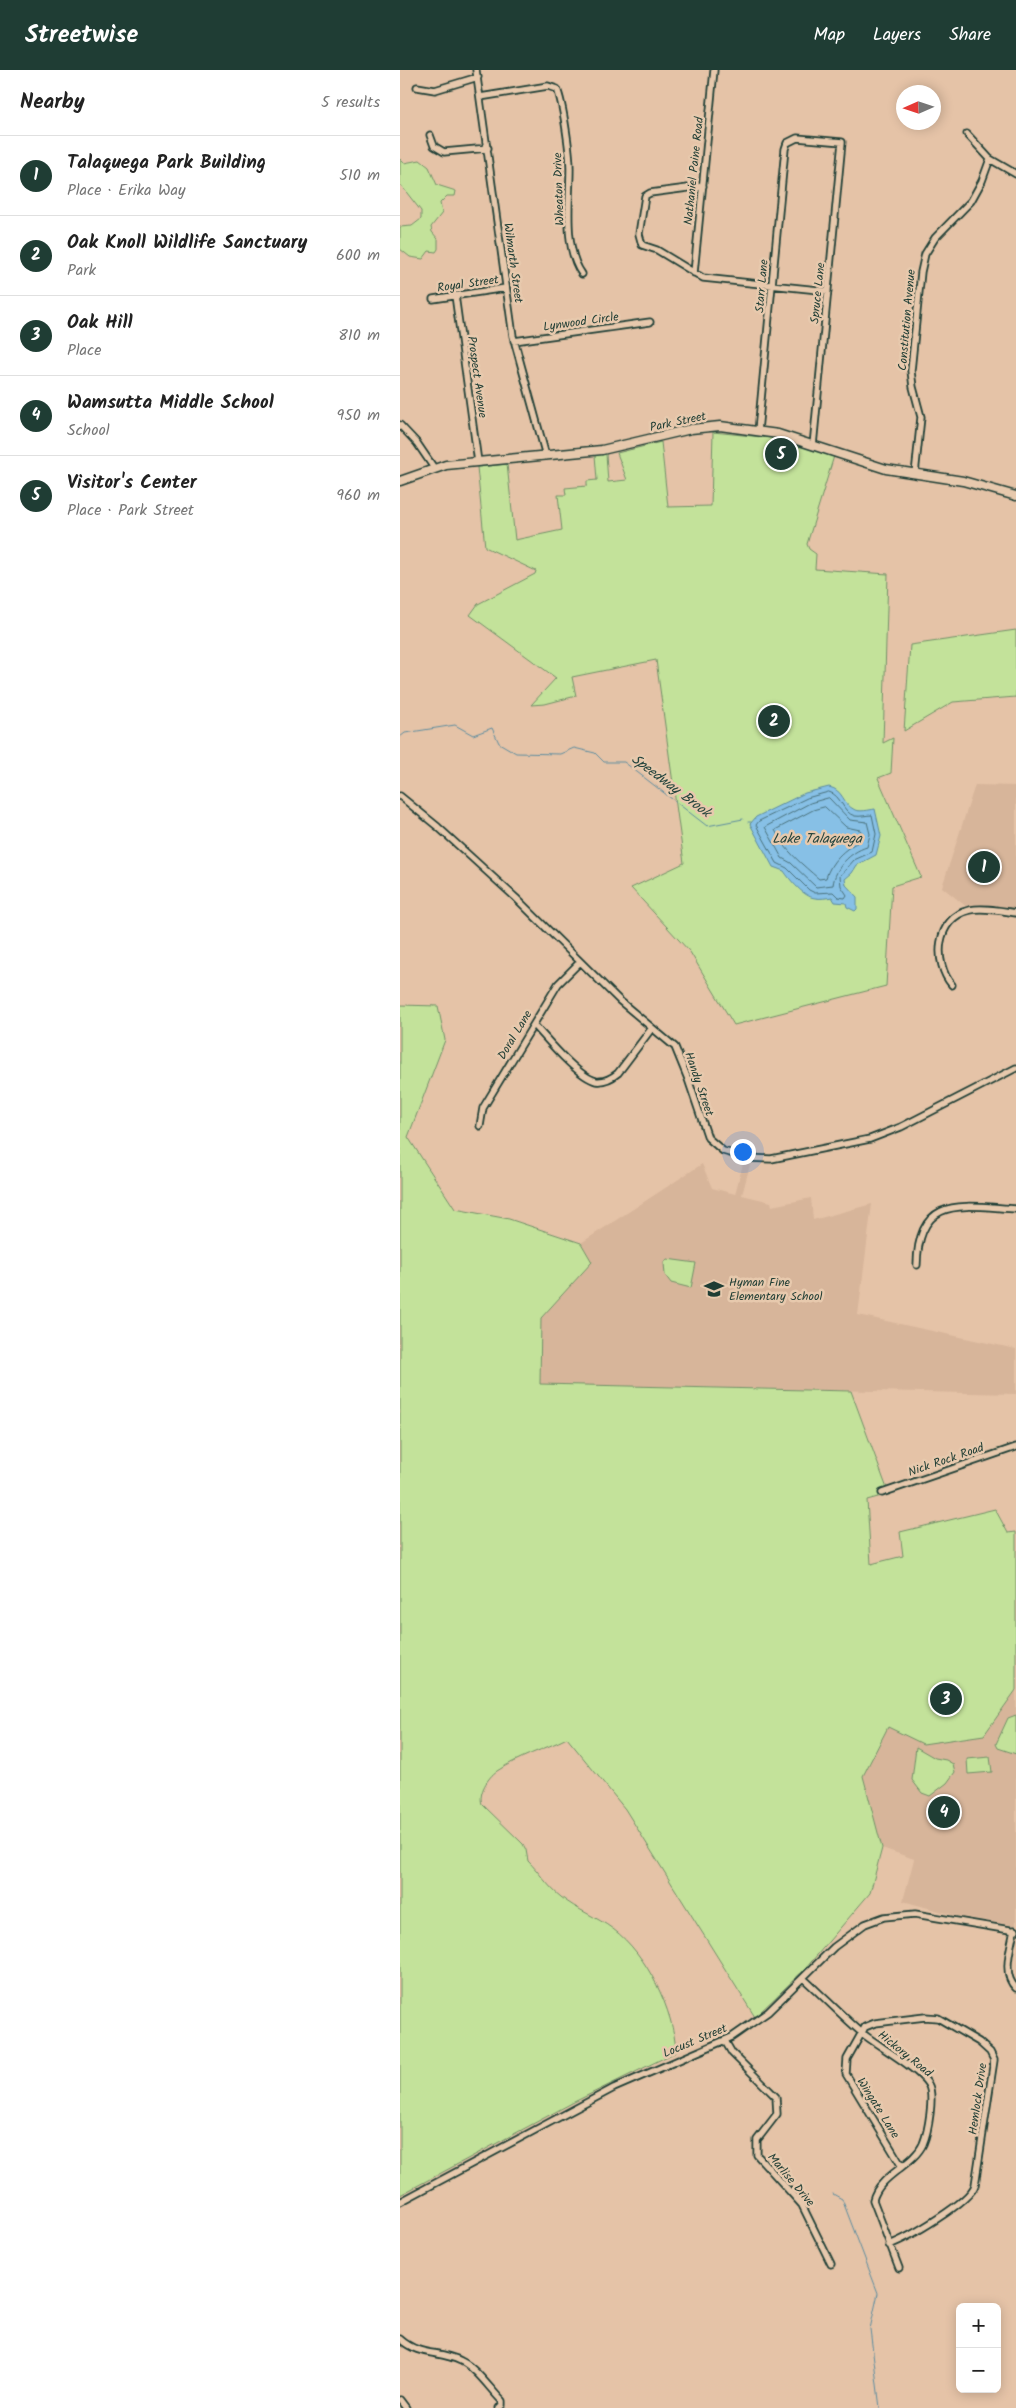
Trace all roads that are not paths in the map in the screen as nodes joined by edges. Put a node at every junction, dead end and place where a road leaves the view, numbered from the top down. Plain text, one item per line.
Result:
1 (476, 70) edge
2 (714, 70) edge
3 (478, 77) junction
4 (417, 87) dead end
5 (480, 97) junction
6 (967, 134) dead end
7 (430, 135) dead end
8 (787, 143) joint
9 (488, 148) junction
10 (990, 158) junction
11 (1016, 174) edge
12 (703, 186) junction
13 (694, 273) junction
14 (582, 274) dead end
15 (772, 286) junction
16 (506, 288) junction
17 (828, 291) junction
18 (455, 295) junction
19 (433, 299) dead end
20 (650, 322) dead end
21 (514, 341) junction
22 (400, 425) edge
23 (758, 431) junction
24 (813, 446) junction
25 (546, 456) junction
26 (478, 462) junction
27 (434, 468) junction
28 (915, 474) junction
29 (400, 481) edge
30 (1016, 496) edge
31 (400, 796) edge
32 (1016, 913) edge
33 (580, 962) junction
34 (952, 985) dead end
35 (534, 1025) junction
36 (652, 1028) junction
37 (1016, 1068) edge
38 (480, 1126) dead end
39 (1016, 1209) edge
40 (917, 1265) dead end
41 (1016, 1447) edge
42 (882, 1493) dead end
43 (1015, 1930) edge
44 (803, 1978) junction
45 (1016, 1988) edge
46 (862, 2032) junction
47 (725, 2041) junction
48 (901, 2165) junction
49 (400, 2202) edge
50 (890, 2245) junction
51 (831, 2264) dead end
52 (899, 2268) dead end
53 (400, 2339) edge
54 (400, 2400) edge
55 (406, 2408) edge
56 (499, 2408) edge

1 - 3 street, Wilmarth Street
2 - 12 street, Nathaniel Paine Road
3 - 4 street
3 - 5 street, Wilmarth Street
5 - 9 street, Wilmarth Street
5 - 14 street, Wheaton Drive
6 - 10 street
7 - 9 street
8 - 15 street, Starr Lane
8 - 17 street, Spruce Lane
9 - 16 street, Wilmarth Street
10 - 11 street
10 - 28 street, Constitution Avenue
12 - 13 street, Nathaniel Paine Road
12 - 13 street
13 - 15 street
15 - 17 street
15 - 23 street, Starr Lane
16 - 18 street, Royal Street
16 - 21 street, Wilmarth Street
17 - 24 street, Spruce Lane
18 - 19 street, Royal Street
18 - 26 street, Prospect Avenue
20 - 21 street, Lynwood Circle
21 - 25 street, Wilmarth Street
22 - 27 street
23 - 24 main road, Park Street
23 - 25 main road, Park Street
24 - 28 main road, Park Street
25 - 26 main road, Park Street
26 - 27 main road, Park Street
27 - 29 main road, Park Street
28 - 30 main road, Park Street
31 - 33 street, Handy Street
32 - 34 street
33 - 35 street, Doral Lane
33 - 36 street, Handy Street
35 - 36 street
35 - 38 street, Doral Lane
36 - 37 street, Handy Street
39 - 40 street
41 - 42 street, Nick Rock Road
43 - 44 street, Locust Street
43 - 45 street
44 - 46 street, Hickory Road
44 - 47 street, Locust Street
46 - 48 street, Wingate Lane
46 - 48 street, Hickory Road
46 - 50 street, Hemlock Drive
47 - 49 street, Locust Street
47 - 51 street, Marlise Drive
48 - 50 street, Hickory Road
50 - 52 street, Hickory Road
53 - 56 street
54 - 55 street

